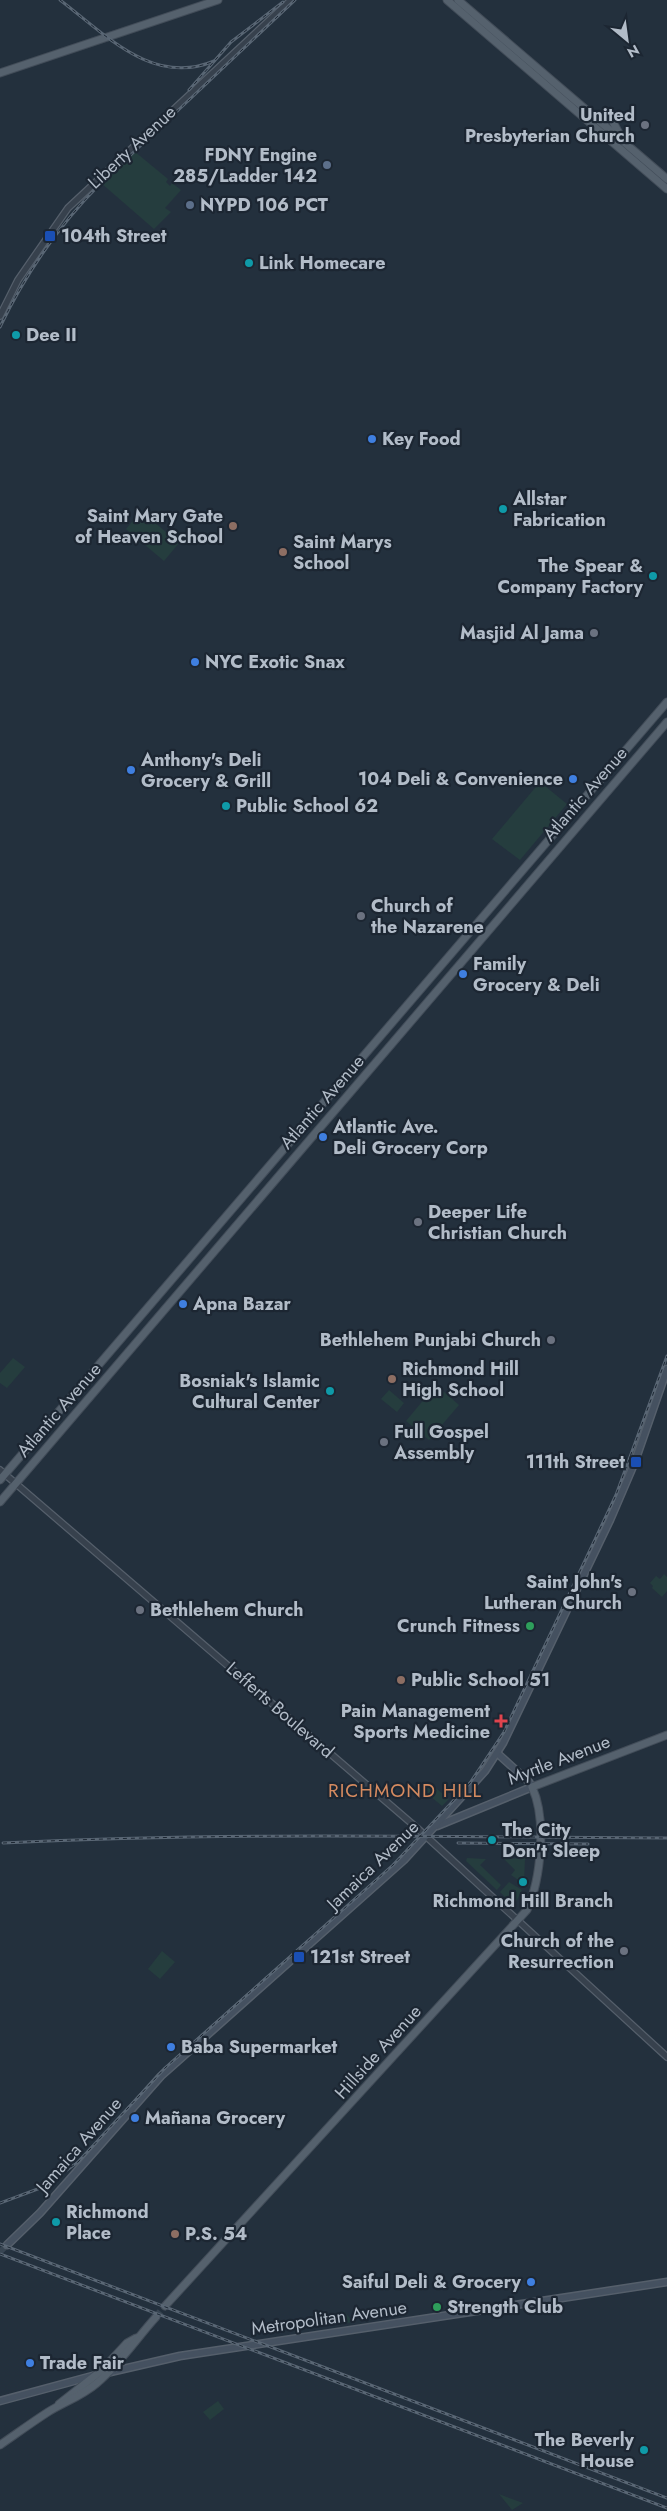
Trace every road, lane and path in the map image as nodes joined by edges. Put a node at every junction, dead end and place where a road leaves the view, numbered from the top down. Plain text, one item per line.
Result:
1 (218, 0) edge
2 (291, 0) edge
3 (447, 0) edge
4 (458, 0) edge
5 (0, 73) edge
6 (613, 122) dead end
7 (624, 142) junction
8 (667, 179) edge
9 (667, 189) edge
10 (0, 316) edge
11 (667, 702) edge
12 (667, 722) edge
13 (667, 1369) edge
14 (2, 1475) edge
15 (16, 1484) junction
16 (0, 1502) edge
17 (667, 1735) edge
18 (497, 1753) junction
19 (532, 1787) junction
20 (455, 1804) junction
21 (466, 1813) junction
22 (434, 1827) junction
23 (426, 1836) junction
24 (519, 1920) junction
25 (667, 2056) edge
26 (7, 2245) tunnel mouth
27 (667, 2282) edge
28 (166, 2306) tunnel mouth
29 (156, 2317) tunnel mouth
30 (138, 2337) junction
31 (108, 2373) junction
32 (96, 2375) junction
33 (53, 2387) junction
34 (74, 2391) junction
35 (0, 2401) edge
36 (55, 2408) junction
37 (0, 2445) edge

1 - 5 main road
2 - 10 street, Liberty Avenue
3 - 9 main road
4 - 7 main road
6 - 7 main road
7 - 8 main road
11 - 14 main road, Atlantic Avenue
12 - 15 main road, Atlantic Avenue
13 - 18 main road, Jamaica Avenue
14 - 15 street, Lefferts Boulevard
15 - 16 main road, Atlantic Avenue
15 - 23 street, Lefferts Boulevard
17 - 19 main road, Myrtle Avenue
18 - 19 main road
18 - 20 main road, Jamaica Avenue
19 - 21 main road, Myrtle Avenue
19 - 24 main road, Hillside Avenue
20 - 21 main road
20 - 22 main road, Jamaica Avenue
21 - 22 main road, Myrtle Avenue
22 - 23 main road, Jamaica Avenue
23 - 24 street, Lefferts Boulevard
23 - 26 main road, Jamaica Avenue
24 - 25 street, Lefferts Boulevard
24 - 28 main road, Hillside Avenue
27 - 31 main road, Metropolitan Avenue
29 - 30 main road
30 - 31 main road
30 - 32 main road
31 - 32 main road, Metropolitan Avenue
31 - 36 main road
32 - 33 main road, Metropolitan Avenue
32 - 34 main road
33 - 34 main road
33 - 35 main road, Metropolitan Avenue
34 - 36 main road
36 - 37 main road

